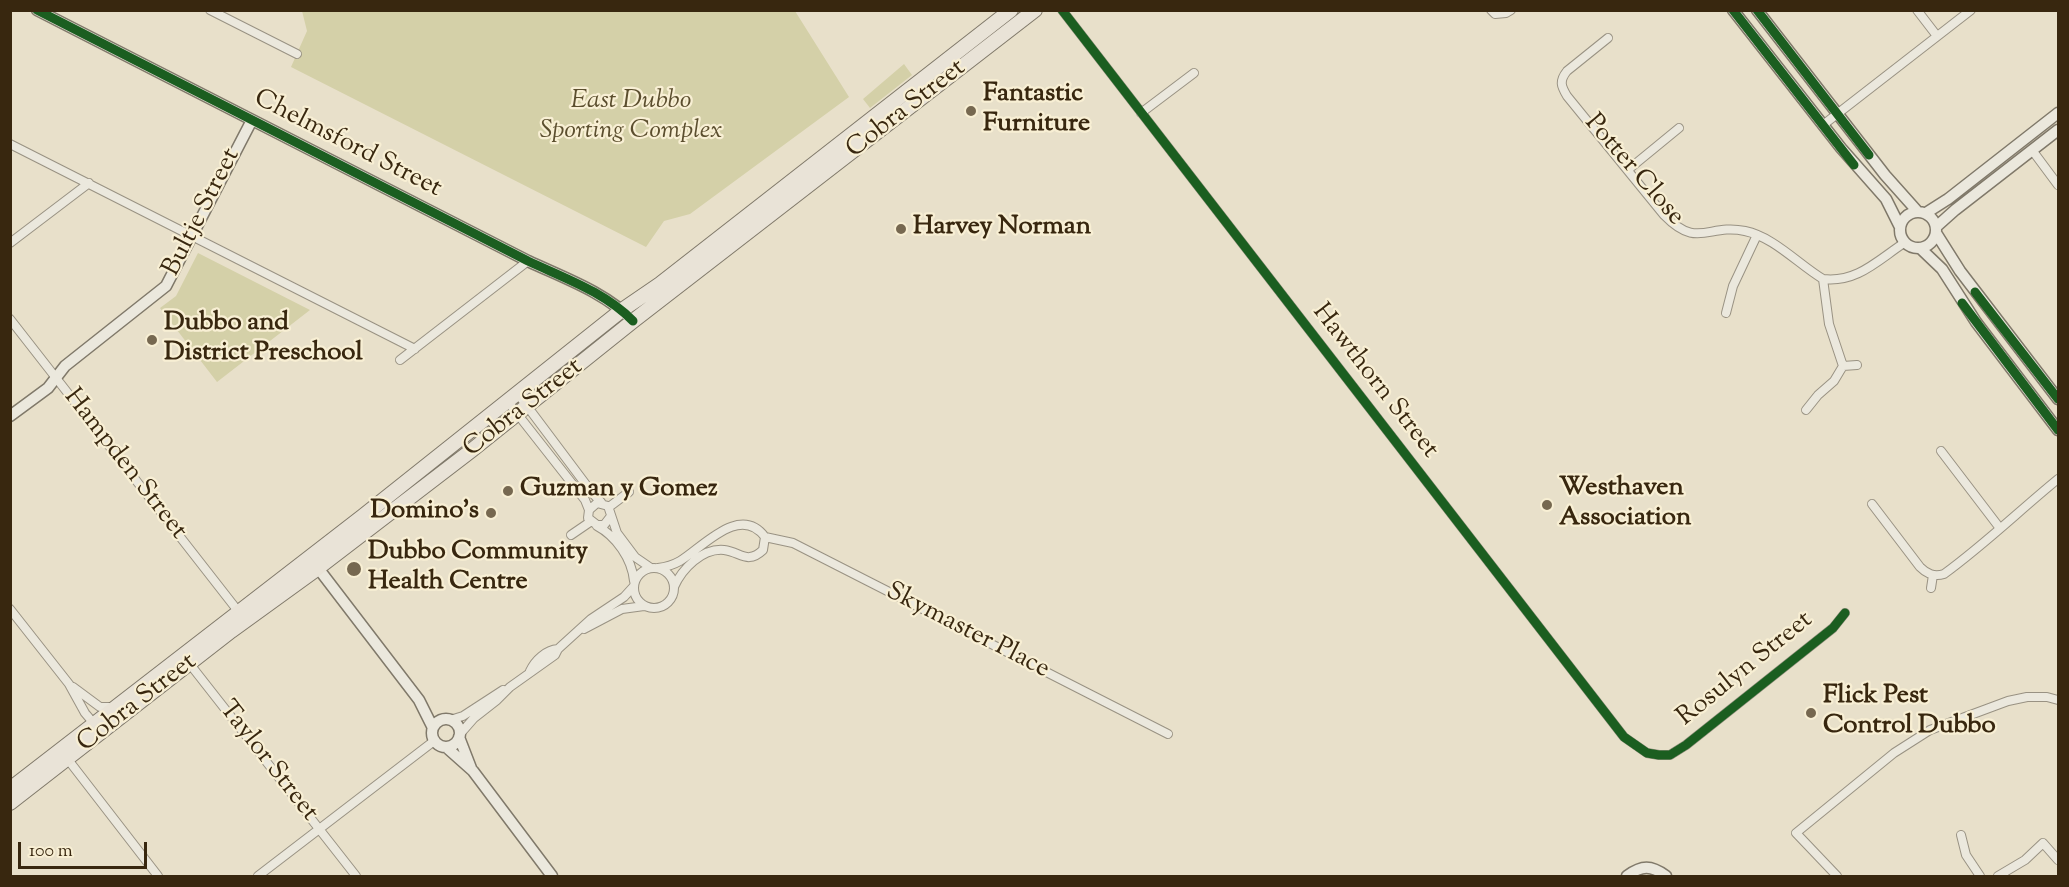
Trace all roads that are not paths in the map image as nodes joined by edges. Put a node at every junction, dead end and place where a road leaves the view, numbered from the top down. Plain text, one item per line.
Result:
1 (38, 10) edge
2 (210, 10) edge
3 (1011, 10) edge
4 (1035, 10) edge
5 (1062, 10) edge
6 (1491, 10) edge
7 (1511, 10) edge
8 (1733, 10) edge
9 (1757, 10) edge
10 (1917, 10) edge
11 (1971, 10) edge
12 (1937, 36) junction
13 (1608, 38) dead end
14 (297, 54) dead end
15 (1194, 73) dead end
16 (1141, 113) junction
17 (2058, 113) edge
18 (1837, 114) junction
19 (252, 120) junction
20 (1823, 125) junction
21 (1678, 128) dead end
22 (2058, 130) edge
23 (10, 144) edge
24 (2032, 150) junction
25 (1629, 169) junction
26 (89, 183) junction
27 (2058, 185) edge
28 (1922, 213) junction
29 (1900, 227) junction
30 (1936, 230) junction
31 (1757, 235) junction
32 (193, 236) junction
33 (10, 243) edge
34 (1904, 243) junction
35 (1920, 248) junction
36 (528, 261) junction
37 (1823, 279) junction
38 (622, 310) junction
39 (1726, 313) dead end
40 (10, 319) edge
41 (633, 321) junction
42 (415, 349) junction
43 (400, 360) dead end
44 (1857, 365) dead end
45 (1843, 366) junction
46 (56, 377) junction
47 (513, 398) junction
48 (2058, 399) edge
49 (1806, 410) dead end
50 (523, 411) junction
51 (10, 416) edge
52 (2058, 430) edge
53 (1941, 451) dead end
54 (2058, 479) edge
55 (629, 492) dead end
56 (601, 502) junction
57 (1872, 504) dead end
58 (609, 507) junction
59 (588, 510) junction
60 (611, 516) junction
61 (594, 523) junction
62 (2000, 527) junction
63 (571, 535) dead end
64 (765, 537) junction
65 (318, 568) junction
66 (654, 568) junction
67 (1933, 575) junction
68 (283, 577) junction
69 (299, 581) junction
70 (634, 584) junction
71 (674, 587) junction
72 (1931, 588) dead end
73 (644, 606) junction
74 (10, 609) edge
75 (238, 611) junction
76 (1845, 614) dead end
77 (580, 631) junction
78 (231, 632) junction
79 (191, 663) junction
80 (172, 664) junction
81 (69, 684) junction
82 (510, 687) junction
83 (419, 700) junction
84 (2058, 700) edge
85 (125, 707) junction
86 (446, 719) junction
87 (94, 724) junction
88 (433, 728) junction
89 (1167, 734) dead end
90 (459, 736) junction
91 (434, 741) junction
92 (446, 747) junction
93 (64, 755) junction
94 (1670, 755) joint
95 (472, 771) junction
96 (10, 789) edge
97 (10, 803) edge
98 (319, 829) junction
99 (1961, 835) dead end
100 (2058, 860) edge
101 (158, 876) edge
102 (258, 876) edge
103 (356, 876) edge
104 (552, 876) edge
105 (1627, 876) edge
106 (1666, 876) edge
107 (1837, 876) edge
108 (1980, 876) edge
109 (1998, 876) edge

1 - 19 street, Chelmsford Street
2 - 14 street
3 - 38 highway, Cobra Street
4 - 41 highway, Cobra Street
5 - 16 street, Hawthorn Street
6 - 7 street
8 - 20 street
9 - 18 street
10 - 12 street
11 - 12 street
12 - 18 street
13 - 25 street, Potter Close
15 - 16 street
16 - 94 street, Hawthorn Street
17 - 28 street
18 - 20 street
18 - 28 street
19 - 32 street, Bultje Street
19 - 36 street, Chelmsford Street
20 - 29 street
21 - 25 street
22 - 24 street
23 - 26 street
24 - 27 street
24 - 30 street
25 - 31 street, Potter Close
26 - 32 street
26 - 33 street
28 - 29 street
28 - 30 street
29 - 34 street
30 - 35 street
30 - 48 street
31 - 37 street, Potter Close
31 - 39 street
32 - 42 street
32 - 46 street, Bultje Street
34 - 35 street
34 - 37 street
35 - 52 street
36 - 38 street, Chelmsford Street
36 - 42 street
37 - 45 street
38 - 41 street, Chelmsford Street
38 - 47 highway, Cobra Street
40 - 46 street, Hampden Street
41 - 50 highway, Cobra Street
42 - 43 street
44 - 45 street
45 - 49 street
46 - 51 street, Bultje Street
46 - 75 street, Hampden Street
47 - 50 street
47 - 50 street
47 - 68 highway, Cobra Street
50 - 56 street
50 - 59 street
50 - 65 highway, Cobra Street
53 - 62 street
54 - 62 street
55 - 58 street
56 - 58 street
56 - 59 street
57 - 67 street
58 - 60 street
59 - 61 street
60 - 61 street
60 - 66 street
61 - 63 street
61 - 70 street
62 - 67 street
64 - 66 street, Skymaster Place
64 - 71 street
64 - 89 street, Skymaster Place
65 - 68 highway
65 - 69 highway, Cobra Street
65 - 83 street
66 - 70 street
66 - 71 street
67 - 72 street
68 - 75 highway, Cobra Street
69 - 75 highway
69 - 78 highway, Cobra Street
70 - 73 street
70 - 77 street
71 - 73 street
73 - 77 street
74 - 81 street
75 - 78 highway
75 - 80 highway, Cobra Street
76 - 94 street, Rosulyn Street
77 - 82 street
78 - 79 highway, Cobra Street
79 - 80 street
79 - 85 highway, Cobra Street
79 - 98 street, Taylor Street
80 - 85 highway, Cobra Street
81 - 85 street
81 - 87 street
82 - 86 street
82 - 90 street
83 - 86 street
83 - 88 street
84 - 107 street
85 - 87 highway, Cobra Street
85 - 93 highway, Cobra Street
86 - 88 street
86 - 90 street
87 - 93 highway, Cobra Street
88 - 91 street
90 - 92 street
90 - 95 street
91 - 92 street
91 - 98 street
92 - 95 street
93 - 96 highway, Cobra Street
93 - 97 highway, Cobra Street
93 - 101 street
95 - 104 street
98 - 102 street
98 - 103 street, Taylor Street
99 - 108 street
100 - 109 street
105 - 106 street

